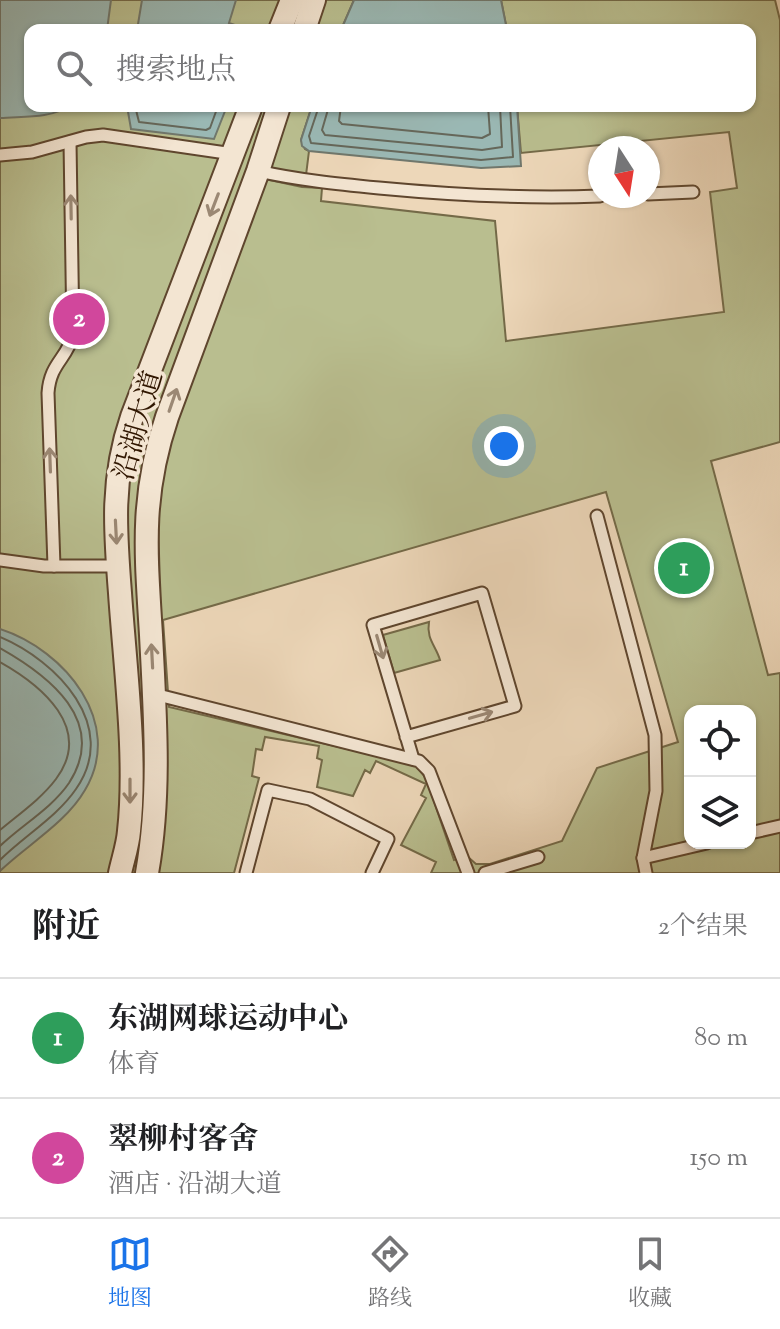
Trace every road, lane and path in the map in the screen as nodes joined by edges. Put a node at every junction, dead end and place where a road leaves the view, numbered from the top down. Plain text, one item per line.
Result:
1 (292, 0) edge
2 (314, 0) edge
3 (282, 24) edge
4 (306, 24) edge
5 (249, 112) edge
6 (277, 112) edge
7 (70, 142) junction
8 (233, 154) junction
9 (0, 155) edge
10 (258, 171) junction
11 (693, 192) dead end
12 (660, 193) edge
13 (588, 197) edge
14 (597, 516) dead end
15 (0, 560) edge
16 (54, 566) junction
17 (118, 566) junction
18 (154, 694) junction
19 (406, 737) junction
20 (413, 759) junction
21 (780, 826) edge
22 (756, 832) edge
23 (684, 848) edge
24 (538, 857) dead end
25 (643, 858) junction
26 (120, 873) edge
27 (147, 873) edge
28 (246, 873) edge
29 (372, 873) edge
30 (468, 873) edge
31 (485, 873) edge
32 (646, 873) edge

1 - 3 street
2 - 4 street
5 - 8 street
6 - 10 street, 沿湖大道
7 - 8 lane
7 - 9 lane
16 -> 7 lane
8 -> 17 street
10 - 13 lane
18 -> 10 street, 沿湖大道
11 - 12 lane
14 - 25 lane
15 - 16 lane
16 - 17 lane
17 -> 26 street
18 - 20 lane
18 - 27 street, 沿湖大道
19 -> 19 lane
19 - 20 lane
20 - 30 lane
21 - 22 lane
23 - 25 lane
24 - 31 lane
25 - 32 lane
28 - 29 lane

